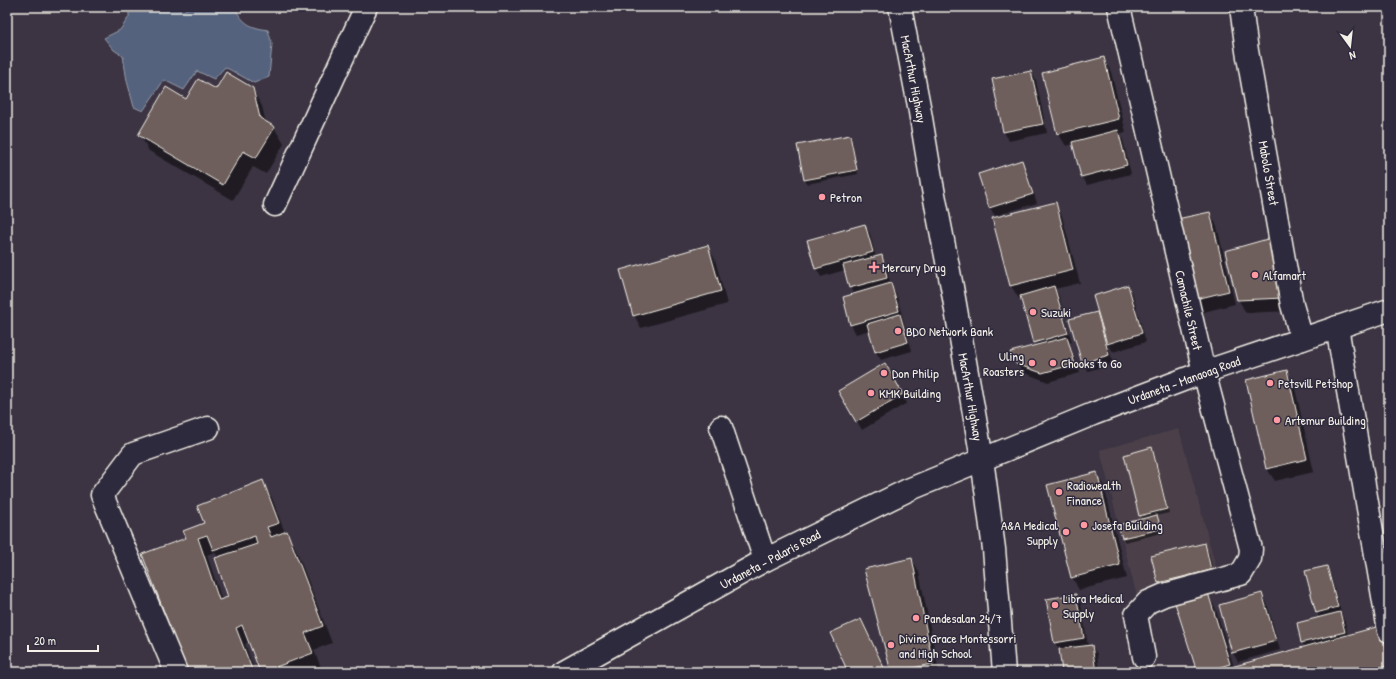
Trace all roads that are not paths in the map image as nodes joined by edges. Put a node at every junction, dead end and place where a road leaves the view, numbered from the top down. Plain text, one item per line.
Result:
1 (366, 7) edge
2 (900, 7) edge
3 (1119, 7) edge
4 (1241, 7) edge
5 (275, 204) dead end
6 (1389, 310) edge
7 (1337, 327) junction
8 (1302, 338) junction
9 (1204, 372) junction
10 (721, 427) dead end
11 (208, 428) dead end
12 (982, 459) junction
13 (765, 560) junction
14 (1389, 632) edge
15 (1144, 656) dead end
16 (176, 672) edge
17 (564, 672) edge
18 (1004, 672) edge

1 - 5 main road
2 - 12 main road, MacArthur Highway
3 - 9 main road, Camachile Street
4 - 8 main road, Mabolo Street
6 - 7 main road, Urdaneta - Manaoag Road
7 - 8 main road, Urdaneta - Manaoag Road
7 - 14 main road
8 - 9 main road, Urdaneta - Manaoag Road
9 - 12 main road, Urdaneta - Manaoag Road
9 - 15 main road, Camachile Street
10 - 13 main road
11 - 16 main road
12 - 13 main road, Urdaneta - Palaris Road
12 - 18 main road, MacArthur Highway
13 - 17 main road, Urdaneta - Palaris Road

